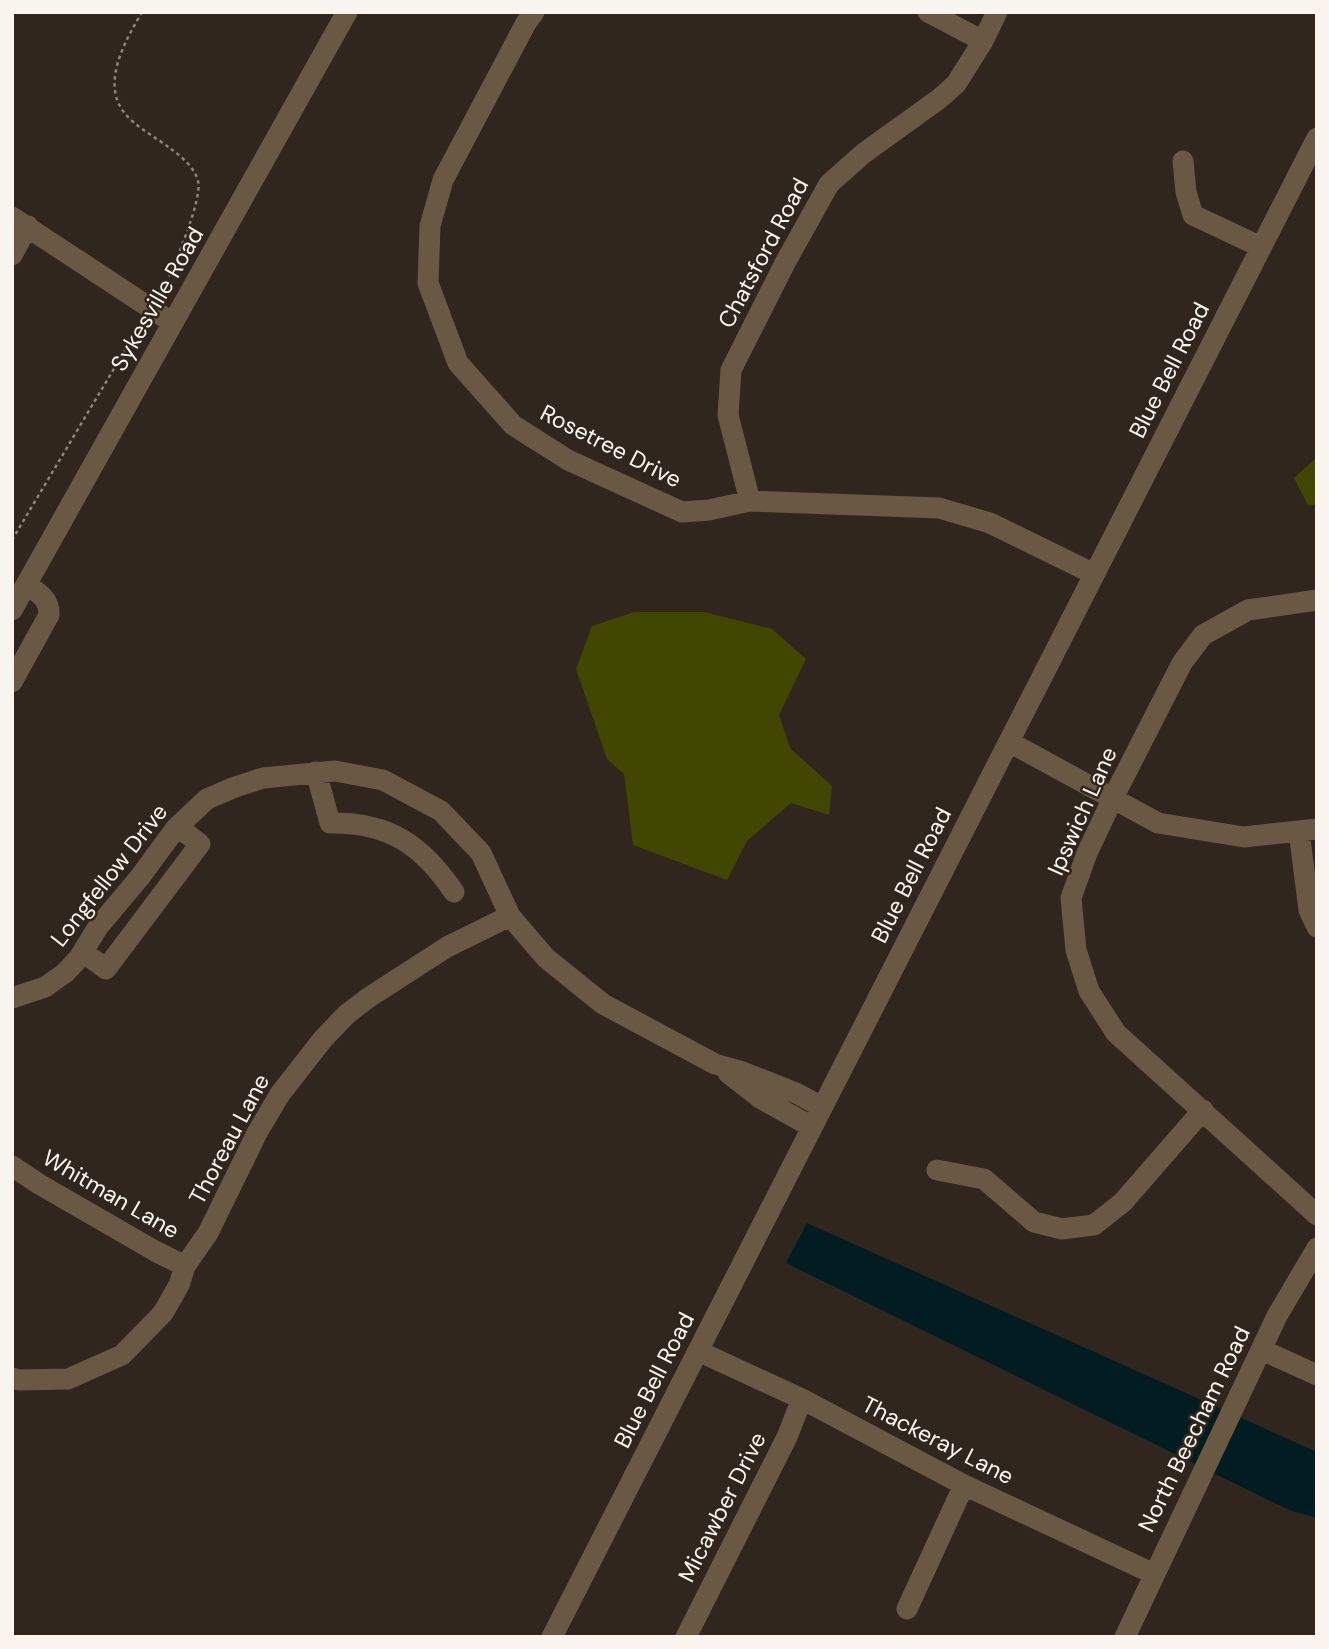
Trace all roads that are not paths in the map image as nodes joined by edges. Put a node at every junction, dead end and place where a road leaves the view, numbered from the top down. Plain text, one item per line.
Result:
1 (346, 12) edge
2 (534, 12) edge
3 (928, 12) edge
4 (997, 12) edge
5 (983, 41) junction
6 (1317, 138) edge
7 (1183, 161) dead end
8 (20, 221) edge
9 (1261, 247) junction
10 (12, 255) edge
11 (173, 323) junction
12 (750, 501) junction
13 (1094, 575) junction
14 (27, 584) junction
15 (1317, 600) edge
16 (12, 610) edge
17 (12, 682) edge
18 (1009, 742) junction
19 (316, 772) junction
20 (1114, 798) junction
21 (178, 827) junction
22 (1308, 830) edge
23 (454, 892) dead end
24 (510, 916) junction
25 (1317, 927) edge
26 (83, 952) junction
27 (12, 998) edge
28 (715, 1064) junction
29 (822, 1107) junction
30 (1203, 1110) junction
31 (812, 1127) junction
32 (12, 1166) edge
33 (937, 1170) dead end
34 (1317, 1215) edge
35 (1317, 1248) edge
36 (185, 1266) junction
37 (1262, 1350) junction
38 (698, 1351) junction
39 (1317, 1375) edge
40 (12, 1378) edge
41 (802, 1399) junction
42 (964, 1485) junction
43 (1154, 1574) junction
44 (907, 1609) dead end
45 (552, 1637) edge
46 (686, 1637) edge
47 (1125, 1637) edge

1 - 11 street, Sykesville Road
2 - 12 street, Rosetree Drive
3 - 5 street
4 - 5 street, Chatsford Road
5 - 12 street, Chatsford Road
6 - 9 street, Blue Bell Road
7 - 9 street
8 - 10 street
8 - 11 street
9 - 13 street, Blue Bell Road
11 - 14 street, Sykesville Road
12 - 13 street, Rosetree Drive
13 - 18 street, Blue Bell Road
14 - 16 street, Sykesville Road
14 - 17 street
15 - 20 street, Ipswich Lane
18 - 20 street
18 - 29 street, Blue Bell Road
19 - 21 street, Longfellow Drive
19 - 23 street
19 - 24 street, Longfellow Drive
20 - 22 street
20 - 30 street, Ipswich Lane
21 - 26 street, Longfellow Drive
21 - 26 street
22 - 25 street
24 - 28 street, Longfellow Drive
24 - 36 street, Thoreau Lane
26 - 27 street, Longfellow Drive
28 - 29 street, Longfellow Drive
28 - 31 street, Longfellow Drive
29 - 31 street, Blue Bell Road
30 - 33 street
30 - 34 street, Ipswich Lane
31 - 38 street, Blue Bell Road
32 - 36 street, Whitman Lane
35 - 37 street, North Beecham Road
36 - 40 street, Thoreau Lane
37 - 39 street
37 - 43 street, North Beecham Road
38 - 41 street, Thackeray Lane
38 - 45 street, Blue Bell Road
41 - 42 street, Thackeray Lane
41 - 46 street, Micawber Drive
42 - 43 street, Thackeray Lane
42 - 44 street
43 - 47 street, North Beecham Road

